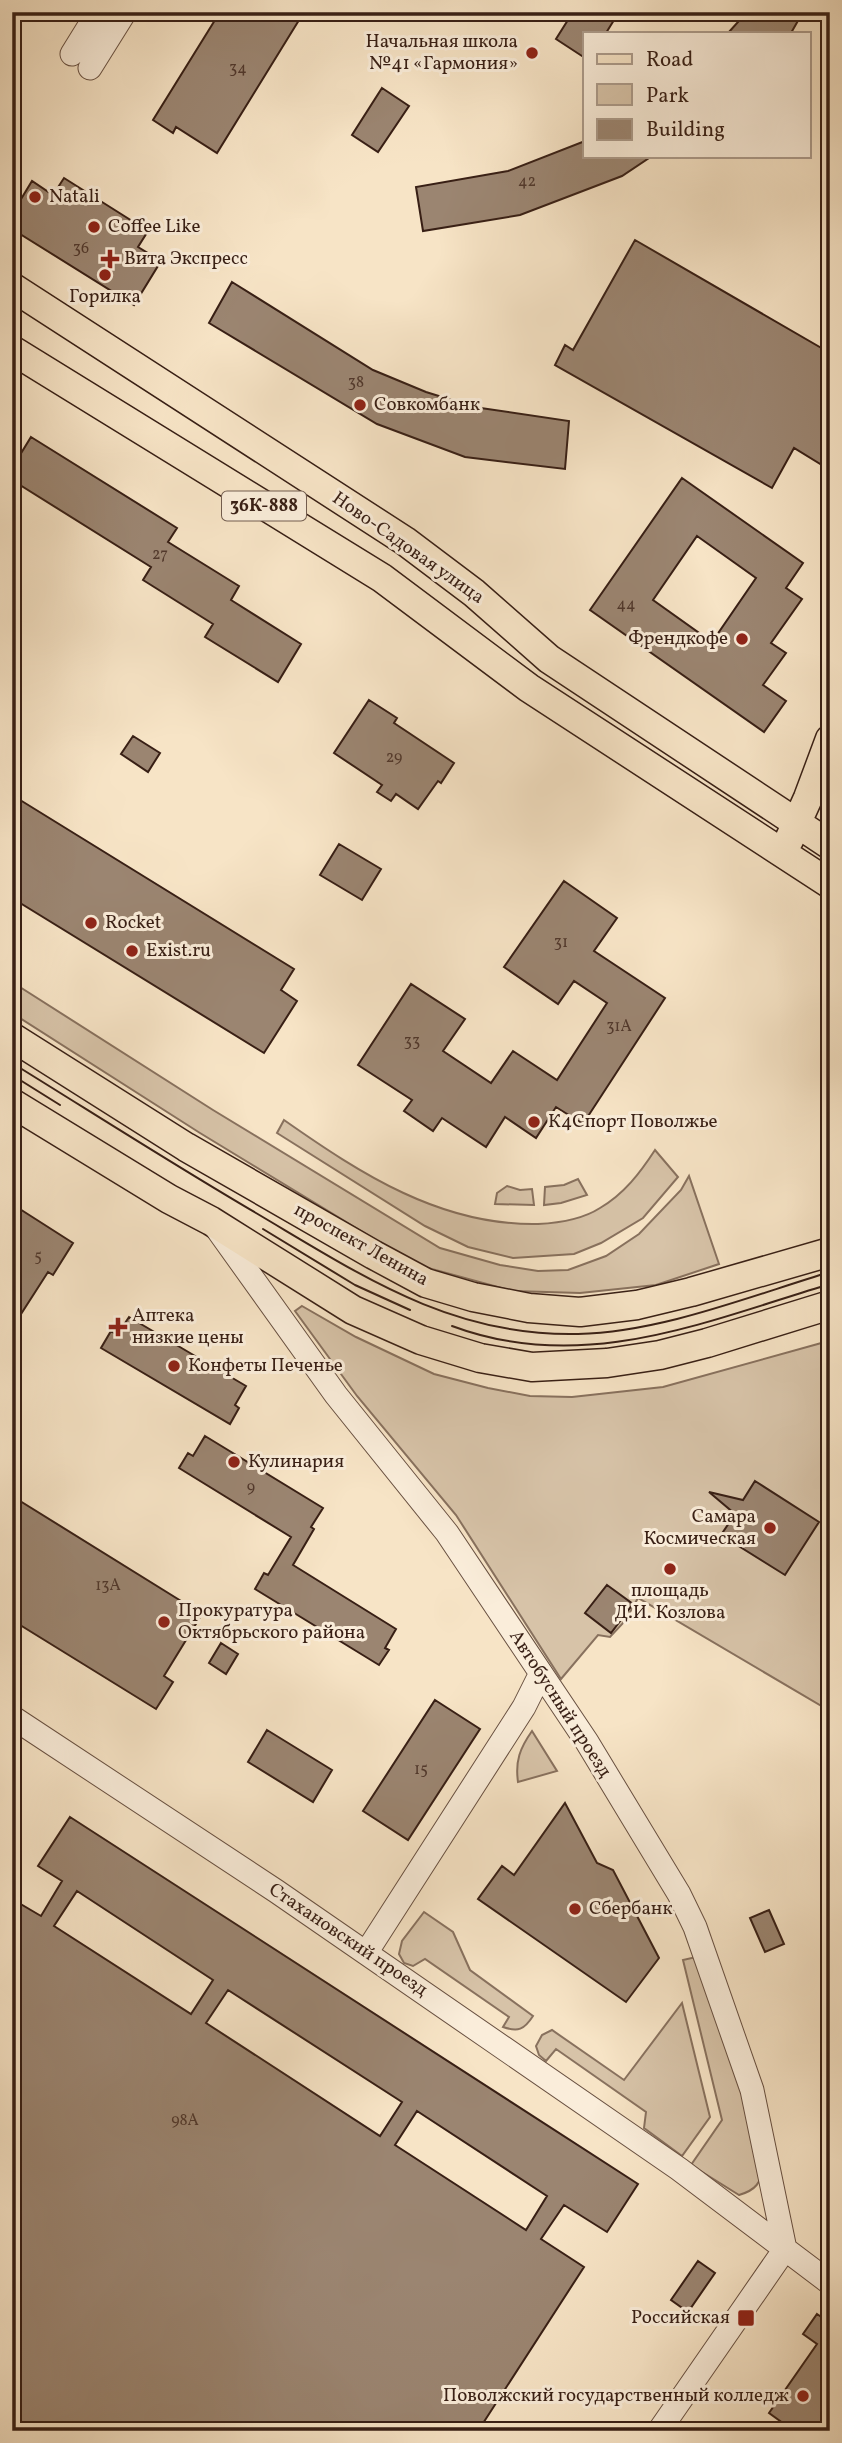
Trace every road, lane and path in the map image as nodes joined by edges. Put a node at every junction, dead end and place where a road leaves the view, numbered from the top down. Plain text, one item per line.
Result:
1 (98, 12) edge
2 (125, 12) edge
3 (12, 287) edge
4 (12, 350) edge
5 (474, 593) junction
6 (446, 624) junction
7 (830, 739) edge
8 (797, 824) junction
9 (830, 845) edge
10 (782, 853) junction
11 (830, 884) edge
12 (12, 1037) edge
13 (12, 1103) edge
14 (211, 1221) junction
15 (830, 1252) edge
16 (830, 1305) edge
17 (540, 1675) junction
18 (12, 1717) edge
19 (366, 1953) junction
20 (785, 2249) junction
21 (830, 2283) edge
22 (659, 2431) edge

1 - 2 street
3 - 5 main road, Ново-Садовая улица / 36К-888
4 - 6 main road, Ново-Садовая улица / 36К-888
5 - 6 main road
5 - 8 main road, Ново-Садовая улица / 36К-888
6 - 10 main road, Ново-Садовая улица / 36К-888
7 - 8 main road
8 - 9 main road, Ново-Садовая улица / 36К-888
8 - 10 main road
10 - 11 main road, Ново-Садовая улица
12 - 15 main road, проспект Ленина
13 - 14 main road
14 - 16 main road
14 - 17 street, Автобусный проезд
17 - 19 street
17 - 20 street, Автобусный проезд
18 - 19 street, Стахановский проезд
19 - 20 street, Стахановский проезд
20 - 21 street
20 - 22 street

